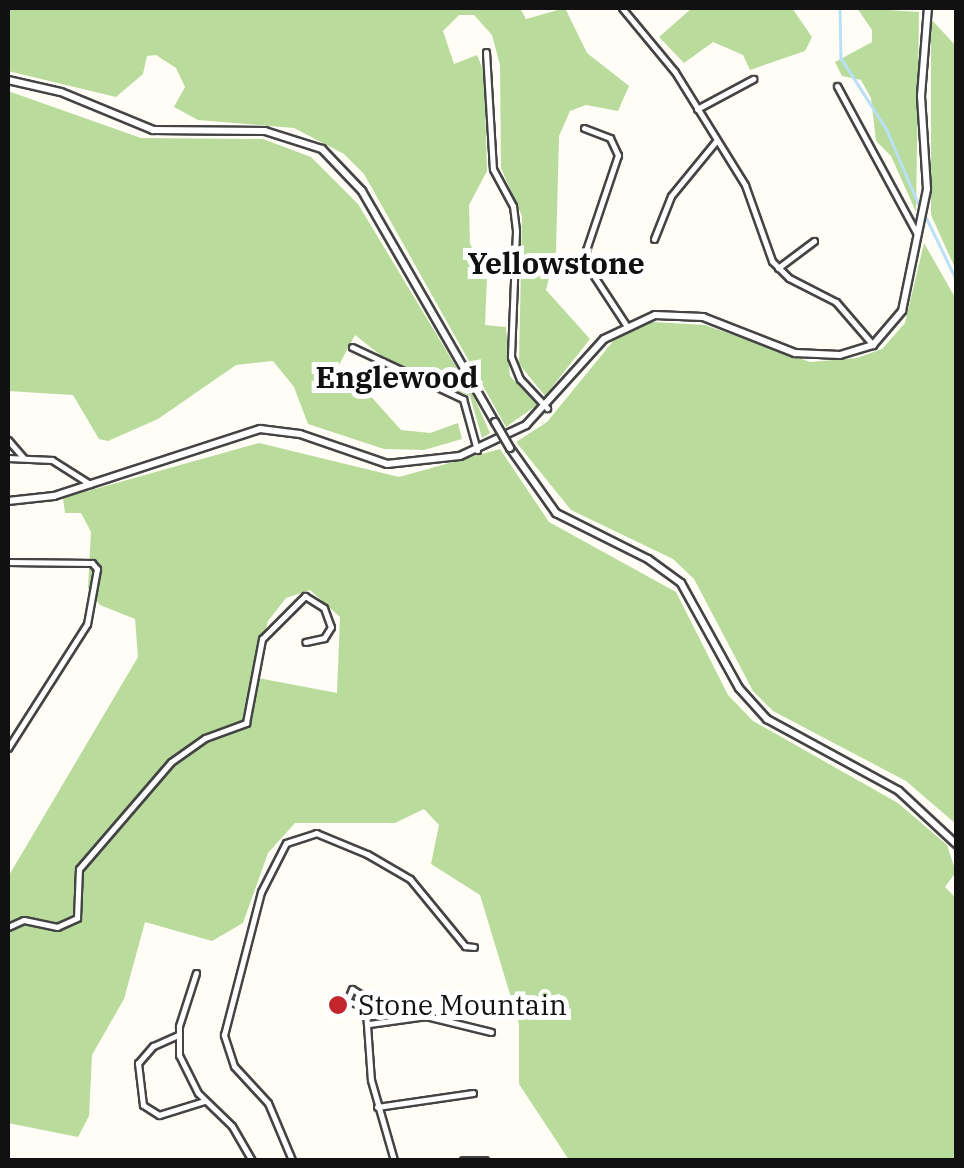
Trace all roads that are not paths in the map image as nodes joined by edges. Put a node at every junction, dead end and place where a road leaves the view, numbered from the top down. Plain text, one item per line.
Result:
1 (622, 8) edge
2 (928, 8) edge
3 (486, 52) dead end
4 (752, 79) dead end
5 (8, 80) edge
6 (837, 86) dead end
7 (697, 109) junction
8 (584, 128) dead end
9 (716, 141) junction
10 (918, 236) junction
11 (654, 240) dead end
12 (814, 241) dead end
13 (778, 268) junction
14 (626, 325) junction
15 (873, 346) junction
16 (352, 347) dead end
17 (547, 408) junction
18 (8, 440) edge
19 (477, 450) junction
20 (8, 458) edge
21 (23, 458) junction
22 (90, 484) junction
23 (8, 501) edge
24 (8, 562) edge
25 (304, 642) dead end
26 (8, 748) edge
27 (956, 844) edge
28 (8, 927) edge
29 (474, 946) dead end
30 (196, 973) dead end
31 (360, 1005) dead end
32 (369, 1024) junction
33 (491, 1032) dead end
34 (178, 1035) junction
35 (473, 1093) dead end
36 (204, 1101) junction
37 (376, 1107) junction
38 (252, 1160) edge
39 (292, 1160) edge
40 (394, 1160) edge
41 (463, 1160) edge
42 (485, 1160) edge

1 - 7 street
2 - 10 street
3 - 17 street
4 - 7 street
5 - 27 street, bridge
6 - 10 street
7 - 9 street
8 - 14 street
9 - 11 street
9 - 13 street
10 - 15 street
12 - 13 street
13 - 15 street
14 - 15 street
14 - 17 street
16 - 19 street
17 - 19 street
18 - 21 street
19 - 22 street
20 - 21 street
21 - 22 street
22 - 23 street
24 - 26 street
25 - 28 street
29 - 39 street
30 - 34 street
31 - 32 street
32 - 33 street
32 - 37 street
34 - 36 street
34 - 36 street
35 - 37 street
36 - 38 street
37 - 40 street
41 - 42 street

